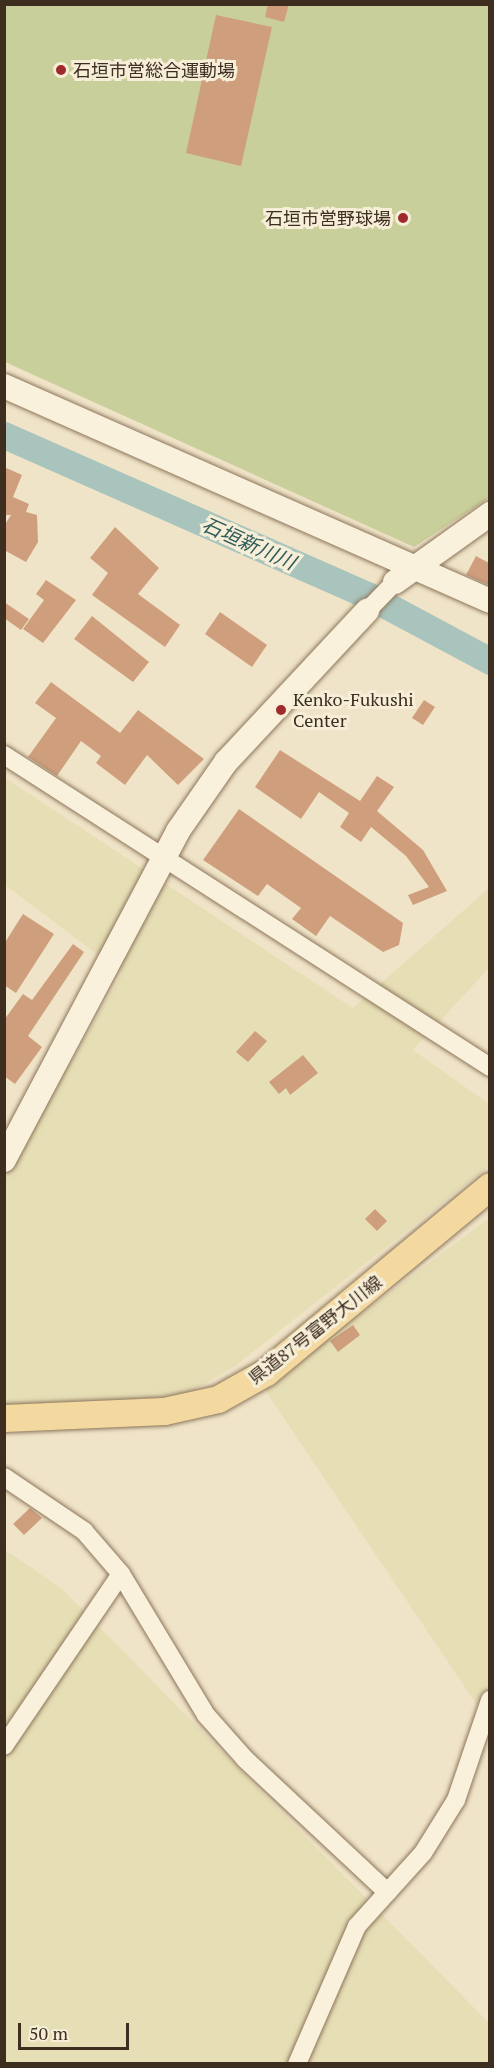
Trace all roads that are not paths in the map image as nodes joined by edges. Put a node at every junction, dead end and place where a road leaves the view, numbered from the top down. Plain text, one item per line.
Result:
1 (4, 387) edge
2 (489, 514) edge
3 (415, 566) junction
4 (394, 582) joint
5 (489, 601) edge
6 (367, 611) joint
7 (4, 755) edge
8 (164, 857) junction
9 (489, 1067) edge
10 (4, 1160) edge
11 (489, 1186) edge
12 (4, 1418) edge
13 (4, 1477) edge
14 (121, 1574) junction
15 (489, 1700) edge
16 (485, 1730) edge
17 (4, 1746) edge
18 (387, 1892) junction
19 (297, 2064) edge

1 - 3 street
2 - 3 street
3 - 4 street
3 - 5 street
4 - 6 street
6 - 8 street
7 - 8 street
8 - 9 street
8 - 10 street
11 - 12 main road, 県道87号富野大川線
13 - 14 street
14 - 17 street
14 - 18 street
15 - 16 street
16 - 18 street
18 - 19 street

